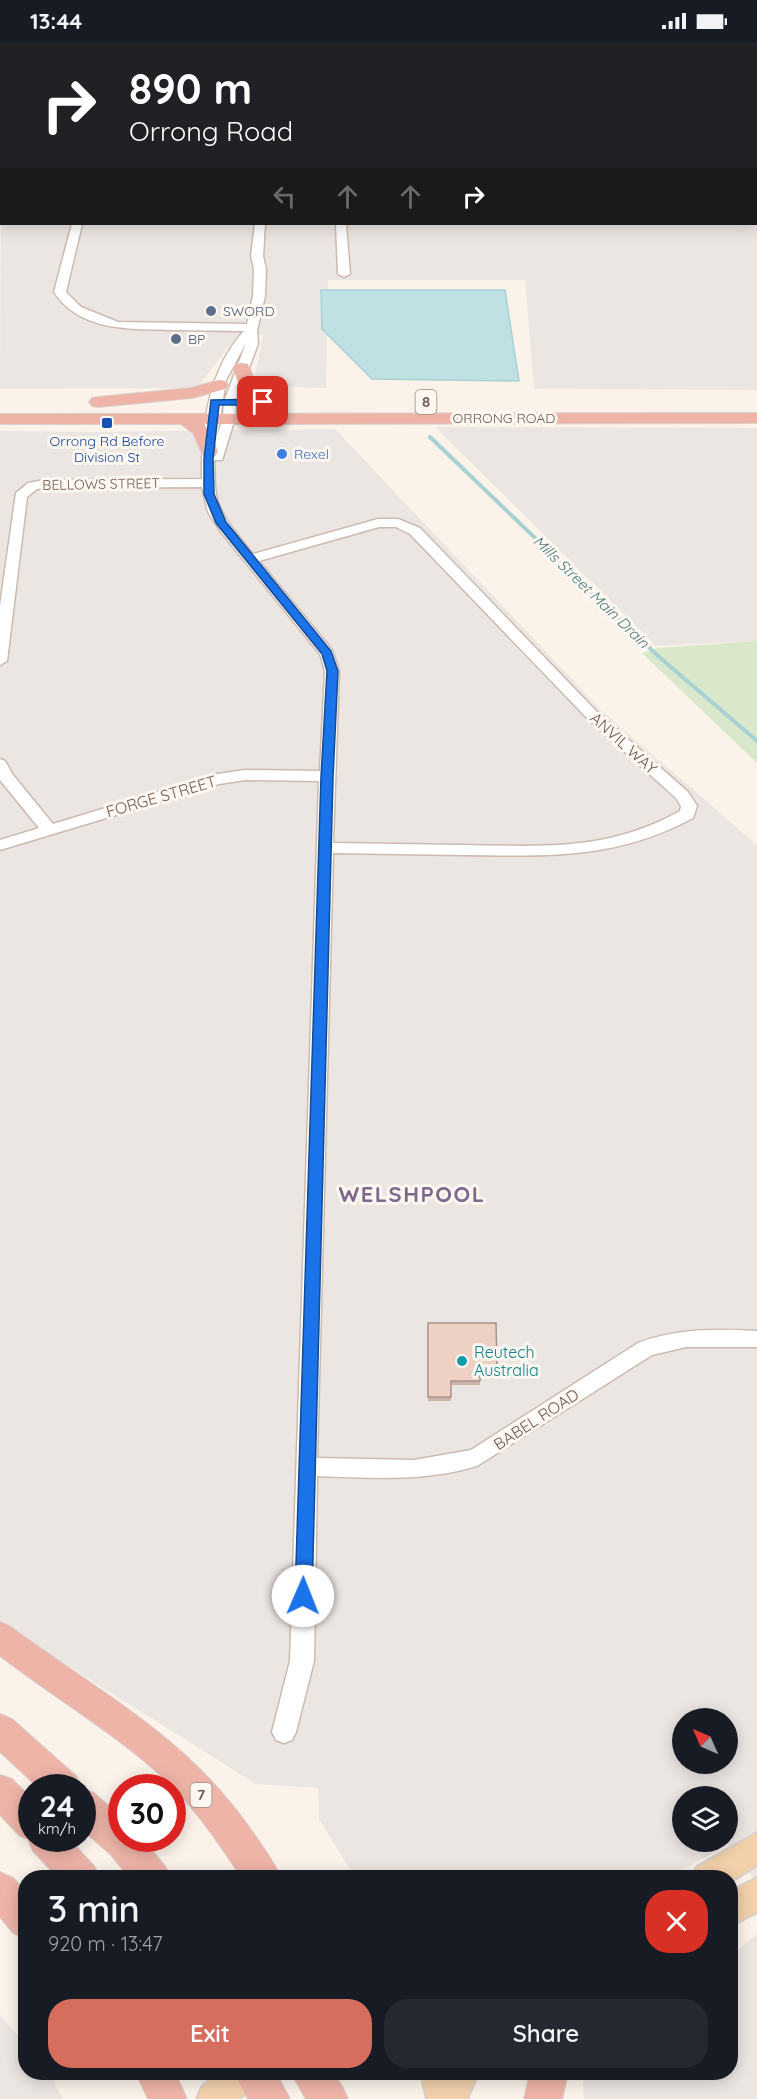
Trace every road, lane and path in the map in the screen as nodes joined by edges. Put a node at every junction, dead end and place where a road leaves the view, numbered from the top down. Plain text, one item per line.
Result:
1 (76, 225) edge
2 (260, 225) edge
3 (341, 225) edge
4 (344, 274) dead end
5 (252, 330) junction
6 (242, 368) junction
7 (23, 402) dead end
8 (263, 402) junction
9 (757, 403) edge
10 (221, 405) junction
11 (180, 418) junction
12 (757, 418) edge
13 (0, 419) edge
14 (209, 452) junction
15 (209, 477) junction
16 (251, 559) junction
17 (0, 661) edge
18 (0, 764) edge
19 (327, 777) junction
20 (49, 829) junction
21 (0, 845) edge
22 (325, 848) junction
23 (757, 1339) edge
24 (306, 1467) junction
25 (0, 1637) edge
26 (0, 1730) edge
27 (284, 1732) dead end
28 (49, 1774) edge
29 (0, 1791) edge
30 (18, 1810) edge
31 (96, 1818) edge
32 (757, 1848) edge
33 (57, 1852) edge
34 (74, 1870) edge
35 (146, 1870) edge
36 (258, 1870) edge
37 (721, 1870) edge
38 (0, 1890) edge
39 (757, 1894) edge
40 (738, 1905) edge
41 (18, 1911) edge
42 (158, 2080) edge
43 (235, 2080) edge
44 (257, 2080) edge
45 (315, 2080) edge
46 (441, 2080) edge
47 (458, 2080) edge
48 (547, 2080) edge
49 (168, 2099) edge
50 (214, 2099) edge
51 (271, 2099) edge
52 (329, 2099) edge
53 (444, 2099) edge
54 (450, 2099) edge
55 (543, 2099) edge

1 - 5 street
2 - 5 street
3 - 4 street
5 - 6 street
5 - 10 street
6 - 8 highway
6 - 10 street
7 - 10 highway, ORRONG ROAD / 8
8 - 9 highway, ORRONG ROAD / 8
8 - 10 highway, ORRONG ROAD / 8
10 - 11 highway, ORRONG ROAD / 8
10 - 12 highway, ORRONG ROAD / 8
10 - 14 street
10 - 15 street
11 - 13 highway, ORRONG ROAD / 8
11 - 14 highway
14 - 15 street
15 - 16 street
15 - 17 street, BELLOWS STREET
16 - 19 street
16 - 22 street, ANVIL WAY
18 - 20 street
19 - 20 street, FORGE STREET
19 - 22 street
20 - 21 street, FORGE STREET
22 - 24 street
23 - 24 street, BABEL ROAD
24 - 27 street
25 - 36 highway, 7
26 - 28 highway
29 - 30 highway
31 - 35 highway
32 - 37 main road
33 - 34 highway
38 - 41 highway
39 - 40 main road
42 - 49 highway
43 - 50 main road
44 - 51 highway
45 - 52 highway
46 - 53 main road
47 - 54 main road
48 - 55 highway

